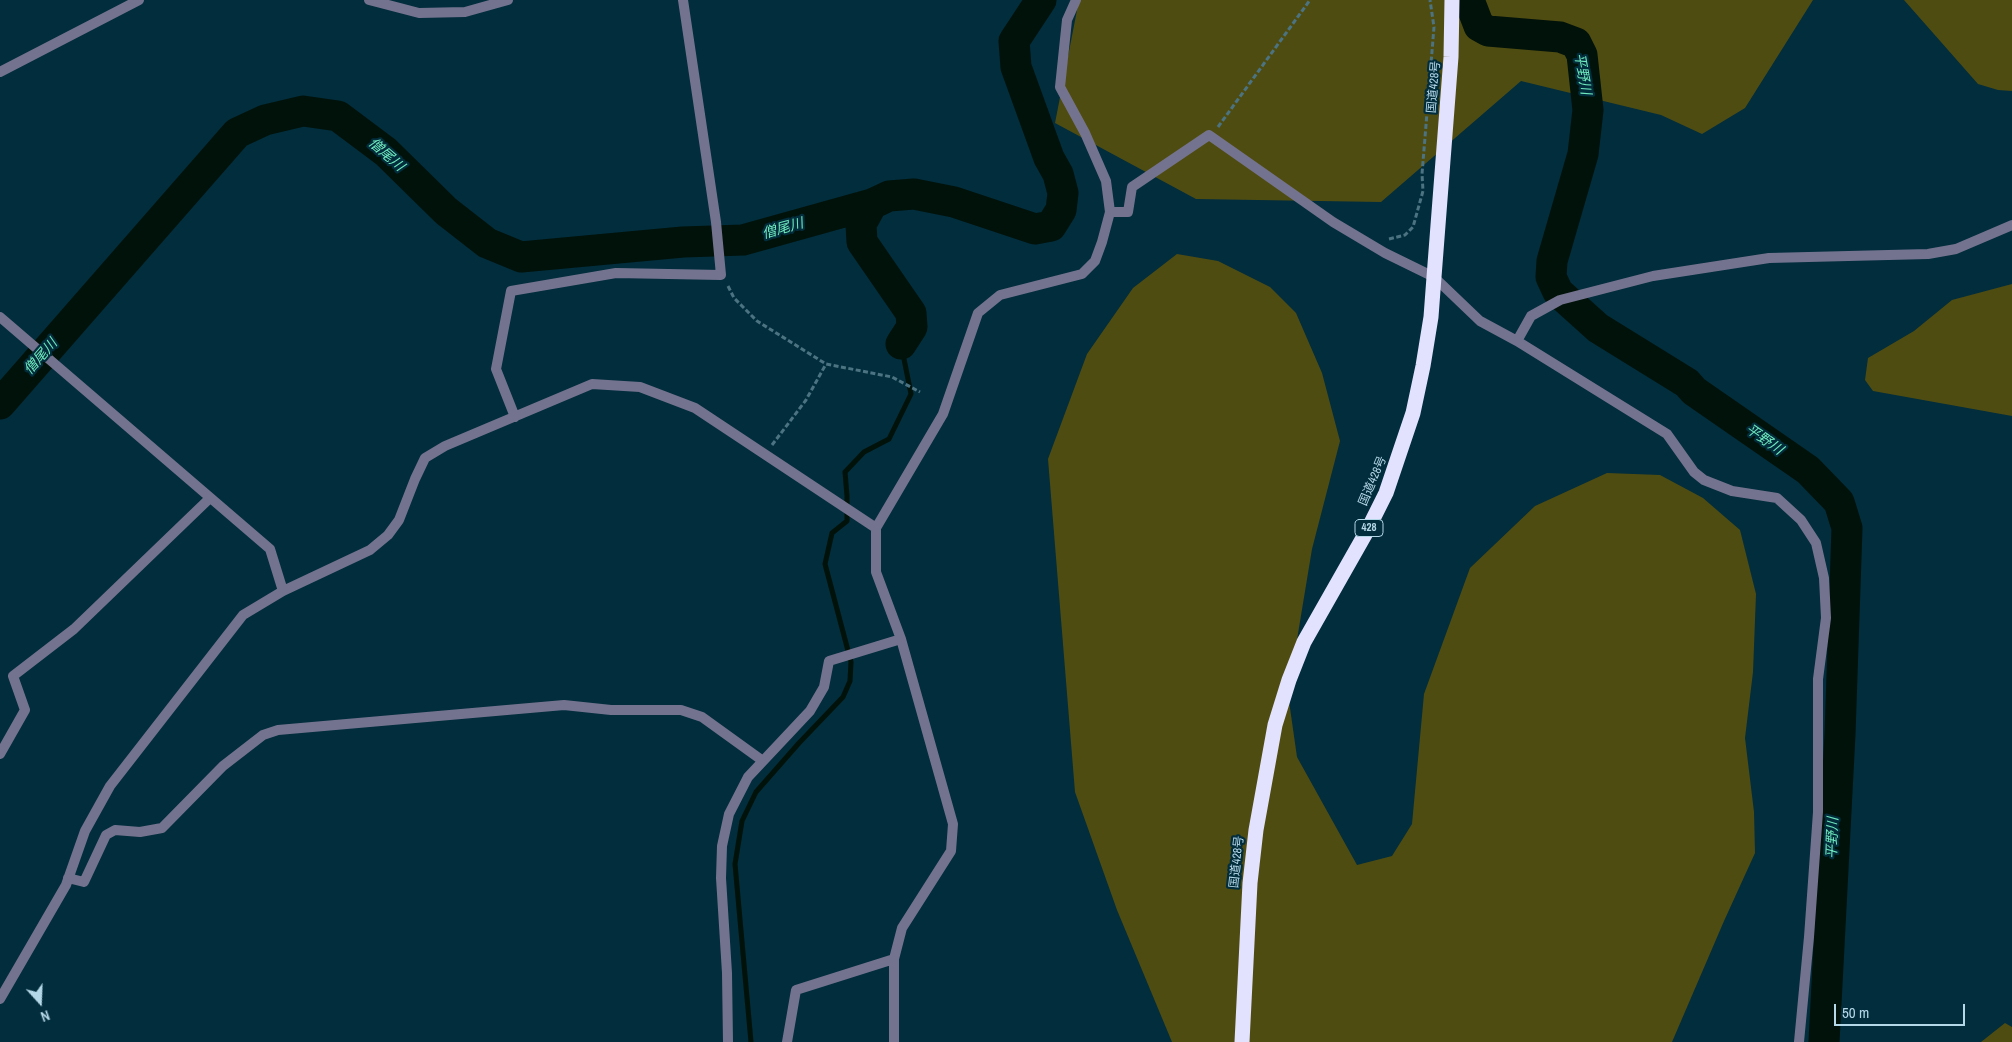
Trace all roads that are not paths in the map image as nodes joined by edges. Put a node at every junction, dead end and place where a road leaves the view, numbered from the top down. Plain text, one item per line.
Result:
1 (139, 0) edge
2 (369, 0) edge
3 (508, 0) edge
4 (683, 0) edge
5 (1076, 0) edge
6 (1452, 0) edge
7 (0, 72) edge
8 (1110, 212) junction
9 (2012, 225) edge
10 (1434, 278) junction
11 (0, 317) edge
12 (1517, 341) junction
13 (515, 417) junction
14 (210, 498) junction
15 (876, 528) junction
16 (283, 591) junction
17 (901, 639) junction
18 (0, 754) edge
19 (764, 761) junction
20 (68, 878) junction
21 (894, 959) junction
22 (0, 999) edge
23 (728, 1042) edge
24 (787, 1042) edge
25 (894, 1042) edge
26 (1242, 1042) edge
27 (1799, 1042) edge

1 - 7 street
2 - 3 street
4 - 13 street
5 - 8 street
6 - 10 highway, 国道428号 / 428
8 - 10 street
8 - 15 street
9 - 12 street
10 - 12 street
10 - 26 highway, 国道428号 / 428
11 - 14 street
12 - 27 street
13 - 15 street
13 - 16 street
14 - 16 street
14 - 18 street
15 - 17 street
16 - 20 street
17 - 19 street
17 - 21 street
19 - 20 street
19 - 23 street
20 - 22 street
21 - 24 street
21 - 25 street

